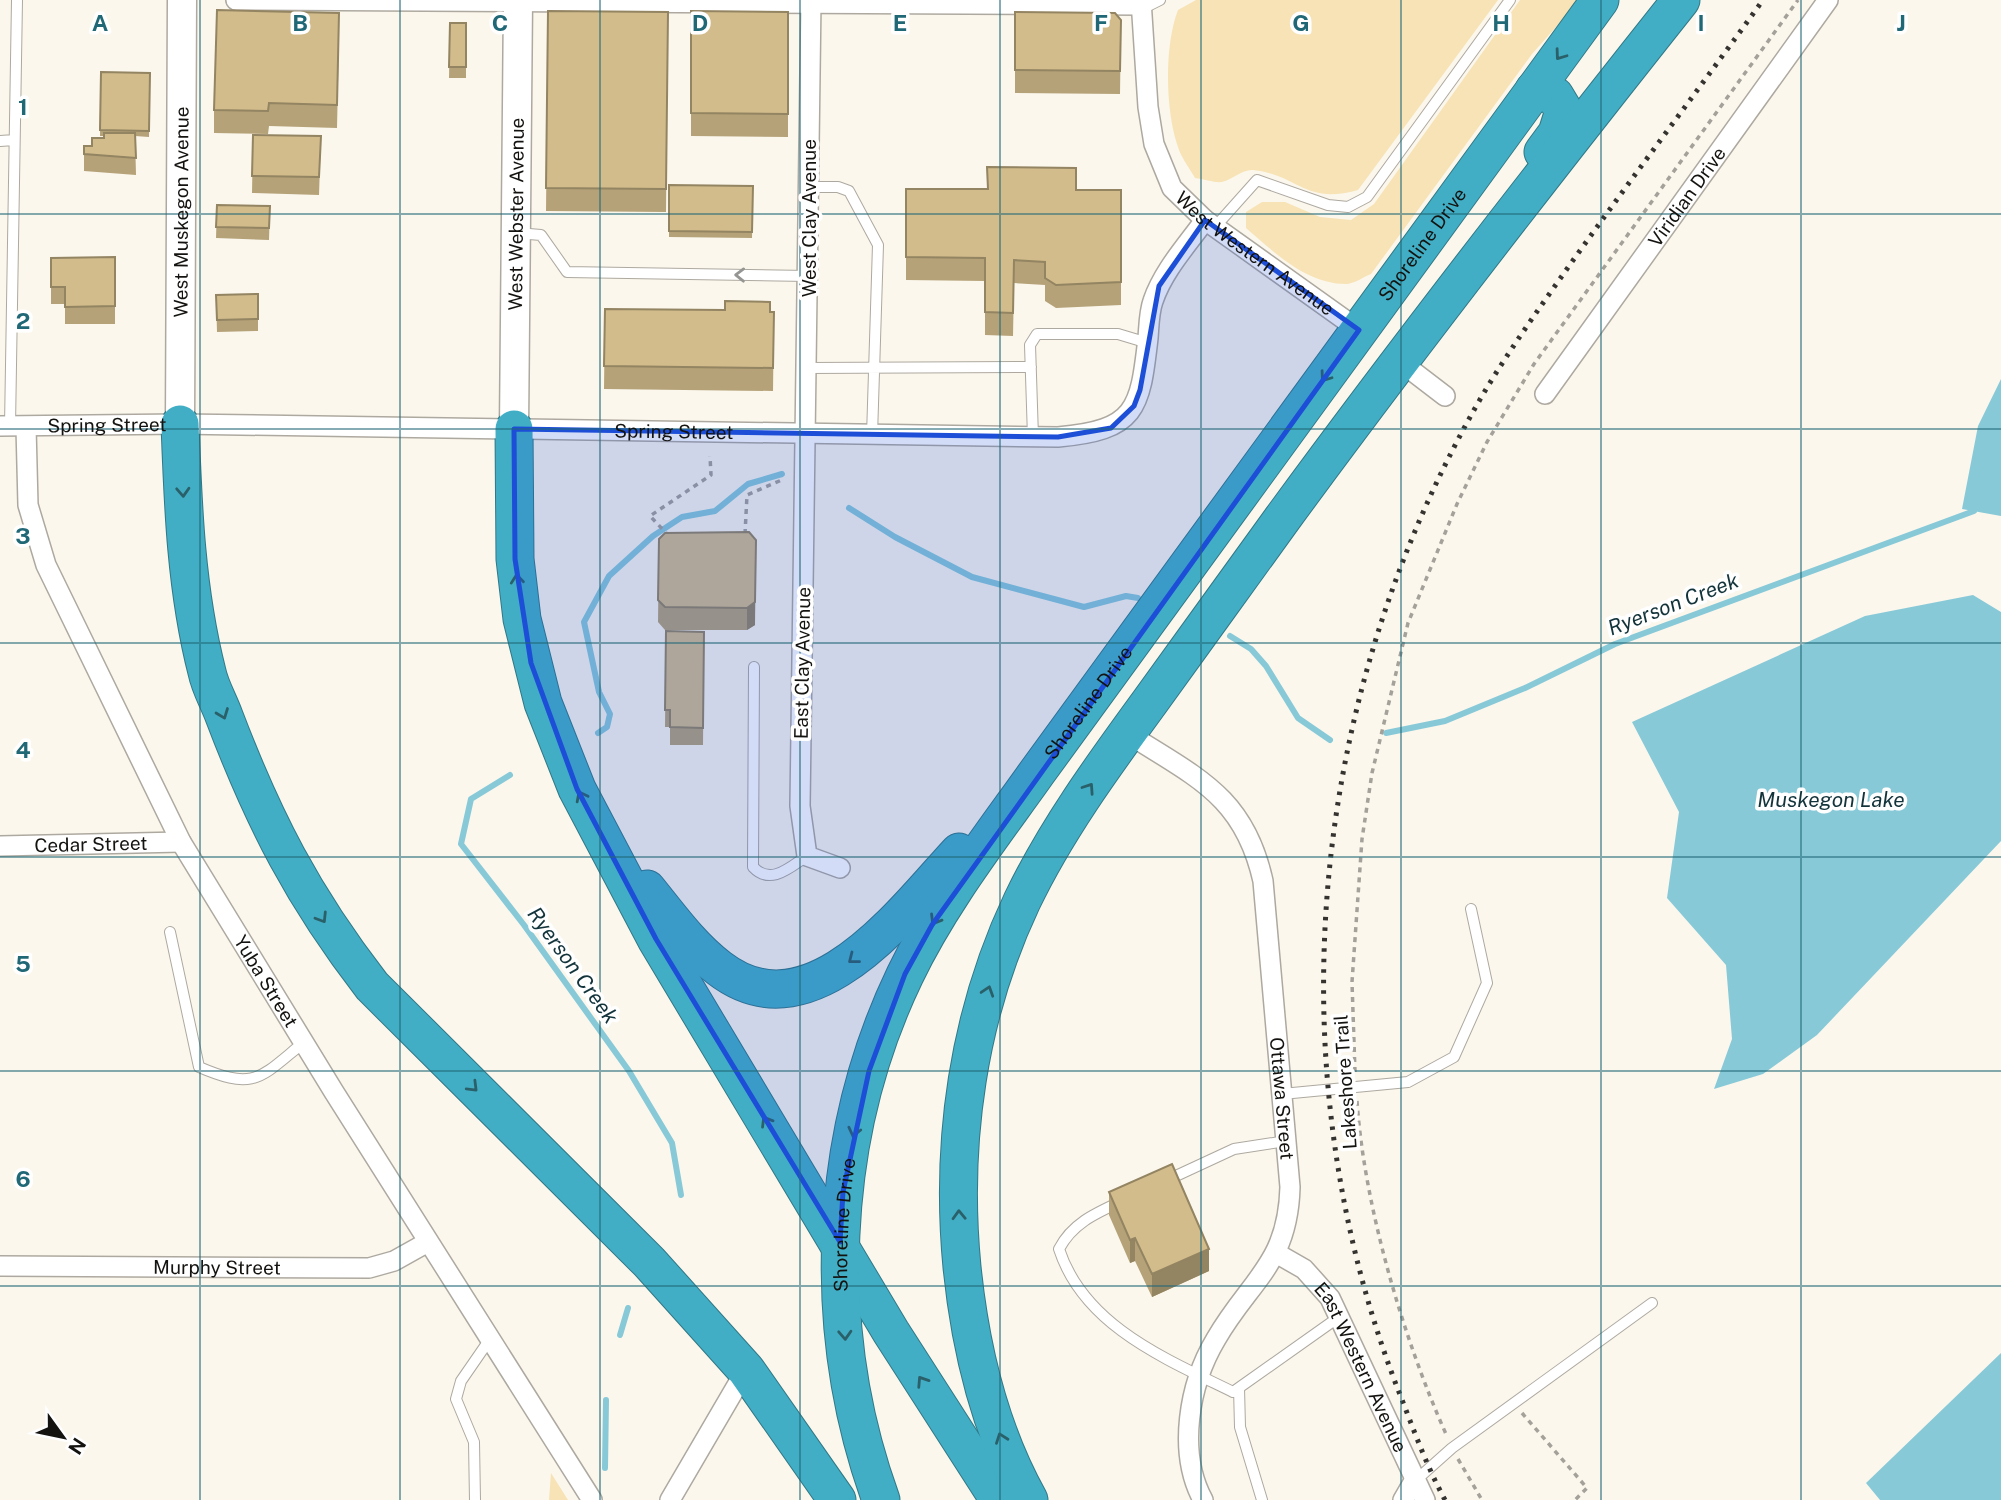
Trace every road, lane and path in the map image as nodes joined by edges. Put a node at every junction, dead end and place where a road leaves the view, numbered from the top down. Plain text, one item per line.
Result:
1 (17, 0) edge
2 (182, 0) edge
3 (236, 0) edge
4 (353, 0) edge
5 (518, 0) edge
6 (1160, 0) edge
7 (1510, 0) edge
8 (1601, 0) edge
9 (1681, 0) edge
10 (1828, 0) edge
11 (811, 2) edge
12 (1141, 5) edge
13 (1534, 90) junction
14 (14, 140) junction
15 (0, 141) edge
16 (809, 187) junction
17 (1210, 223) junction
18 (515, 233) junction
19 (808, 276) junction
20 (1359, 330) junction
21 (1147, 342) junction
22 (1398, 360) junction
23 (808, 368) junction
24 (1031, 368) junction
25 (875, 369) junction
26 (1545, 394) dead end
27 (1444, 396) dead end
28 (180, 424) junction
29 (12, 426) edge
30 (514, 429) junction
31 (807, 435) junction
32 (1283, 435) junction
33 (872, 436) junction
34 (1033, 437) junction
35 (710, 456) dead end
36 (788, 478) dead end
37 (745, 540) edge
38 (675, 543) edge
39 (754, 667) dead end
40 (1391, 686) dead end
41 (1127, 733) junction
42 (1038, 771) junction
43 (602, 836) junction
44 (181, 842) junction
45 (0, 846) edge
46 (807, 856) junction
47 (840, 868) dead end
48 (1471, 909) dead end
49 (170, 932) dead end
50 (303, 1043) junction
51 (1356, 1087) junction
52 (1282, 1094) junction
53 (1286, 1141) junction
54 (1152, 1187) edge
55 (1127, 1199) edge
56 (428, 1242) junction
57 (840, 1242) junction
58 (1276, 1253) junction
59 (0, 1266) edge
60 (1652, 1303) dead end
61 (1339, 1317) junction
62 (490, 1339) junction
63 (746, 1370) junction
64 (1200, 1376) junction
65 (1239, 1388) junction
66 (1514, 1403) junction
67 (1452, 1448) junction
68 (1414, 1481) junction
69 (475, 1500) edge
70 (592, 1500) edge
71 (670, 1500) edge
72 (837, 1500) edge
73 (881, 1500) edge
74 (999, 1500) edge
75 (1029, 1500) edge
76 (1203, 1500) edge
77 (1262, 1500) edge
78 (1403, 1500) edge
79 (1425, 1500) edge
80 (1482, 1500) edge
81 (1575, 1500) edge

1 - 14 lane
2 - 28 main road, West Muskegon Avenue
3 - 4 street
4 - 5 street
5 - 11 street
5 - 18 main road, West Webster Avenue
6 - 12 lane
7 - 17 lane
8 -> 13 highway, Shoreline Drive
9 - 22 highway
10 - 26 street, Viridian Drive
11 - 12 street
11 - 16 street, West Clay Avenue
12 - 17 street, West Western Avenue
13 - 20 highway, Shoreline Drive
13 - 22 highway
14 - 15 lane
14 - 29 lane
16 - 19 street, West Clay Avenue
16 - 25 lane
17 - 20 street, West Western Avenue
17 - 21 street, Spring Street
19 -> 18 lane
18 - 30 main road, West Webster Avenue
19 - 23 street, West Clay Avenue
20 -> 32 highway, Shoreline Drive
21 - 24 lane
21 - 34 street, Spring Street
22 - 27 street
22 - 41 highway
23 - 25 lane
23 - 31 street, West Clay Avenue
24 - 25 lane
24 - 34 lane
25 - 33 lane
28 - 29 street, Spring Street
28 - 30 street, Spring Street
28 -> 63 highway
29 - 44 street, Yuba Street
30 - 31 street, Spring Street
43 -> 30 highway
31 - 33 street, Spring Street
31 - 46 street, East Clay Avenue
32 - 41 highway
32 - 42 highway, Shoreline Drive
33 - 34 street, Spring Street
35 - 38 path
36 - 37 path
39 - 46 lane
40 - 51 path, Lakeshore Trail
41 - 52 street, Ottawa Street
75 -> 41 highway
42 -> 43 highway
42 -> 57 highway, Shoreline Drive
57 -> 43 highway
44 - 45 street, Cedar Street
44 - 50 street, Yuba Street
46 - 47 street
48 - 51 lane
49 - 50 lane
50 - 56 street, Yuba Street
51 - 52 lane
51 - 67 path, Lakeshore Trail
52 - 53 street, Ottawa Street
53 - 54 lane
53 - 58 street, Ottawa Street
55 - 64 lane
56 - 59 street, Murphy Street
56 - 62 street, Yuba Street
57 -> 73 highway, Shoreline Drive
74 -> 57 highway
58 - 61 street, East Western Avenue
58 - 64 street, Ottawa Street
60 - 66 lane
61 - 65 lane
61 - 68 street, East Western Avenue
62 - 69 lane
62 - 70 street, Yuba Street
63 - 71 street
63 - 72 highway
64 - 65 lane
64 - 76 street, Ottawa Street
65 - 77 lane
66 - 67 lane
66 - 81 path
67 - 68 lane
67 - 80 path, Lakeshore Trail
68 - 78 street
68 - 79 street, East Western Avenue

